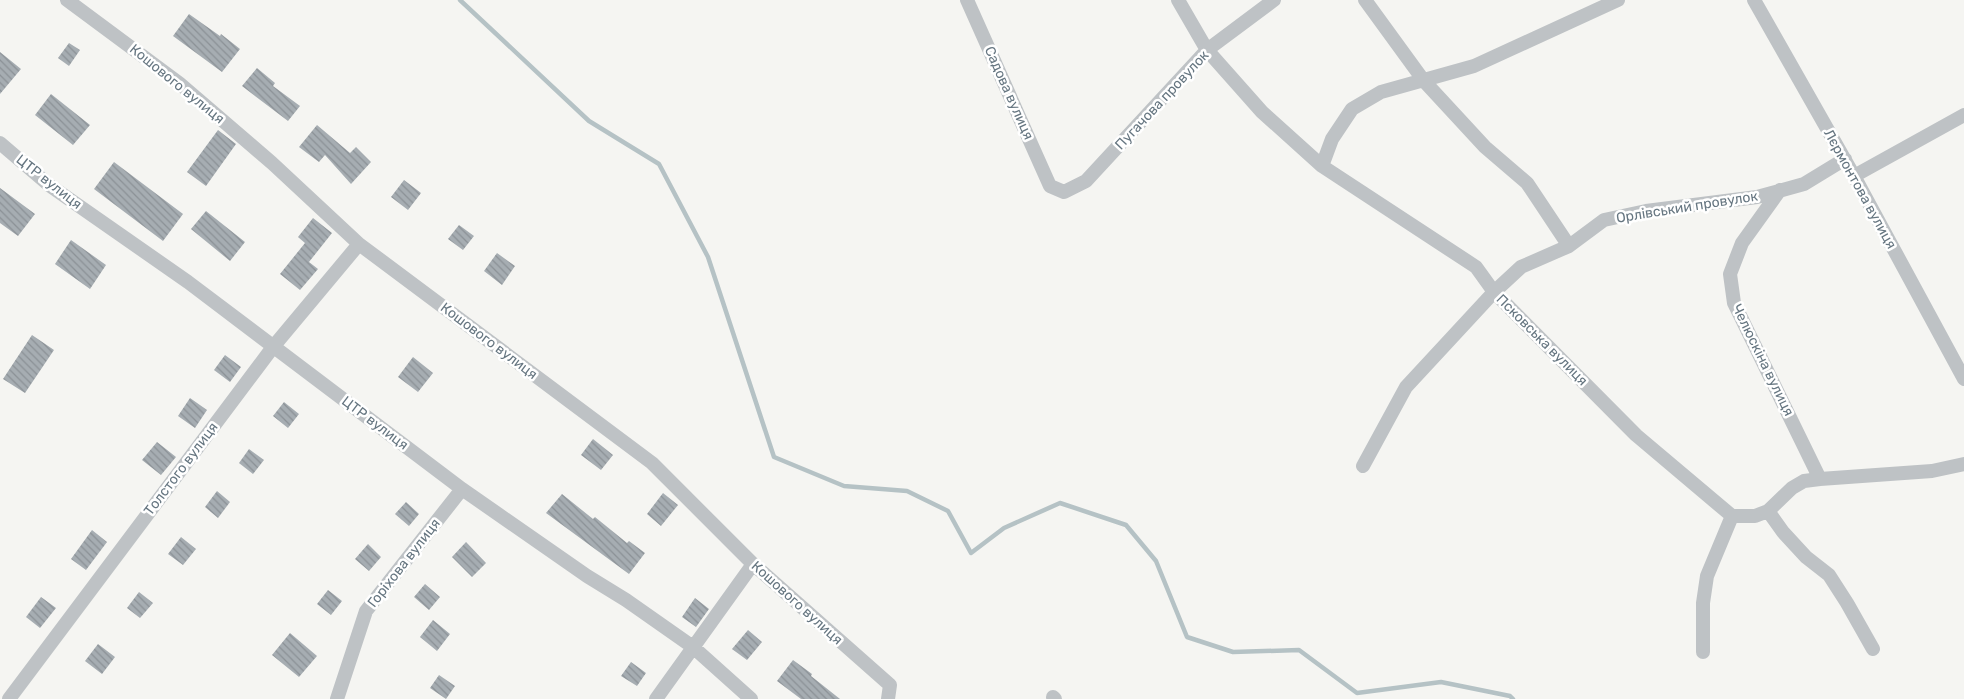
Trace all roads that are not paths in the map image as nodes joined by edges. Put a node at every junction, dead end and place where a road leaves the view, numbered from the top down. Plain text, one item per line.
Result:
1 (67, 0) edge
2 (967, 0) edge
3 (1178, 0) edge
4 (1274, 0) edge
5 (1365, 0) edge
6 (1618, 0) edge
7 (1754, 0) edge
8 (1208, 50) junction
9 (1424, 81) junction
10 (1964, 116) edge
11 (0, 143) edge
12 (1845, 159) junction
13 (1322, 166) junction
14 (1854, 176) junction
15 (1050, 186) joint
16 (1780, 190) junction
17 (358, 244) junction
18 (1569, 246) junction
19 (1494, 292) junction
20 (272, 347) junction
21 (1964, 379) edge
22 (1964, 464) edge
23 (1363, 466) dead end
24 (1820, 479) junction
25 (462, 489) junction
26 (1768, 511) junction
27 (1732, 516) junction
28 (753, 564) junction
29 (693, 647) junction
30 (1873, 649) dead end
31 (1703, 652) dead end
32 (9, 699) edge
33 (337, 699) edge
34 (656, 699) edge
35 (751, 699) edge
36 (888, 699) edge

1 - 17 street, Кошового вулиця
2 - 15 street, Садова вулиця
3 - 8 street, Псковська вулиця
4 - 8 street, Пугачова провулок
5 - 9 street
6 - 9 street
7 - 12 street, Лєрмонтова вулиця
8 - 13 street, Псковська вулиця
8 - 15 street, Пугачова провулок
9 - 13 street
9 - 18 street
10 - 14 street
11 - 20 street, ЦТР вулиця
12 - 14 street, Лєрмонтова вулиця
12 - 16 street, Орлівський провулок
13 - 19 street, Псковська вулиця
14 - 21 street, Лєрмонтова вулиця
16 - 18 street, Орлівський провулок
16 - 24 street, Челюскіна вулиця
17 - 20 street, Толстого вулиця
17 - 28 street, Кошового вулиця
18 - 19 street, Орлівський провулок
19 - 23 street, Орлівський провулок
19 - 27 street, Псковська вулиця
20 - 25 street, ЦТР вулиця
20 - 32 street, Толстого вулиця
22 - 24 street
24 - 26 street
25 - 29 street, ЦТР вулиця
25 - 33 street, Горіхова вулиця
26 - 27 street
26 - 30 street
27 - 31 street
28 - 29 street
28 - 36 street, Кошового вулиця
29 - 34 street
29 - 35 street, ЦТР вулиця

